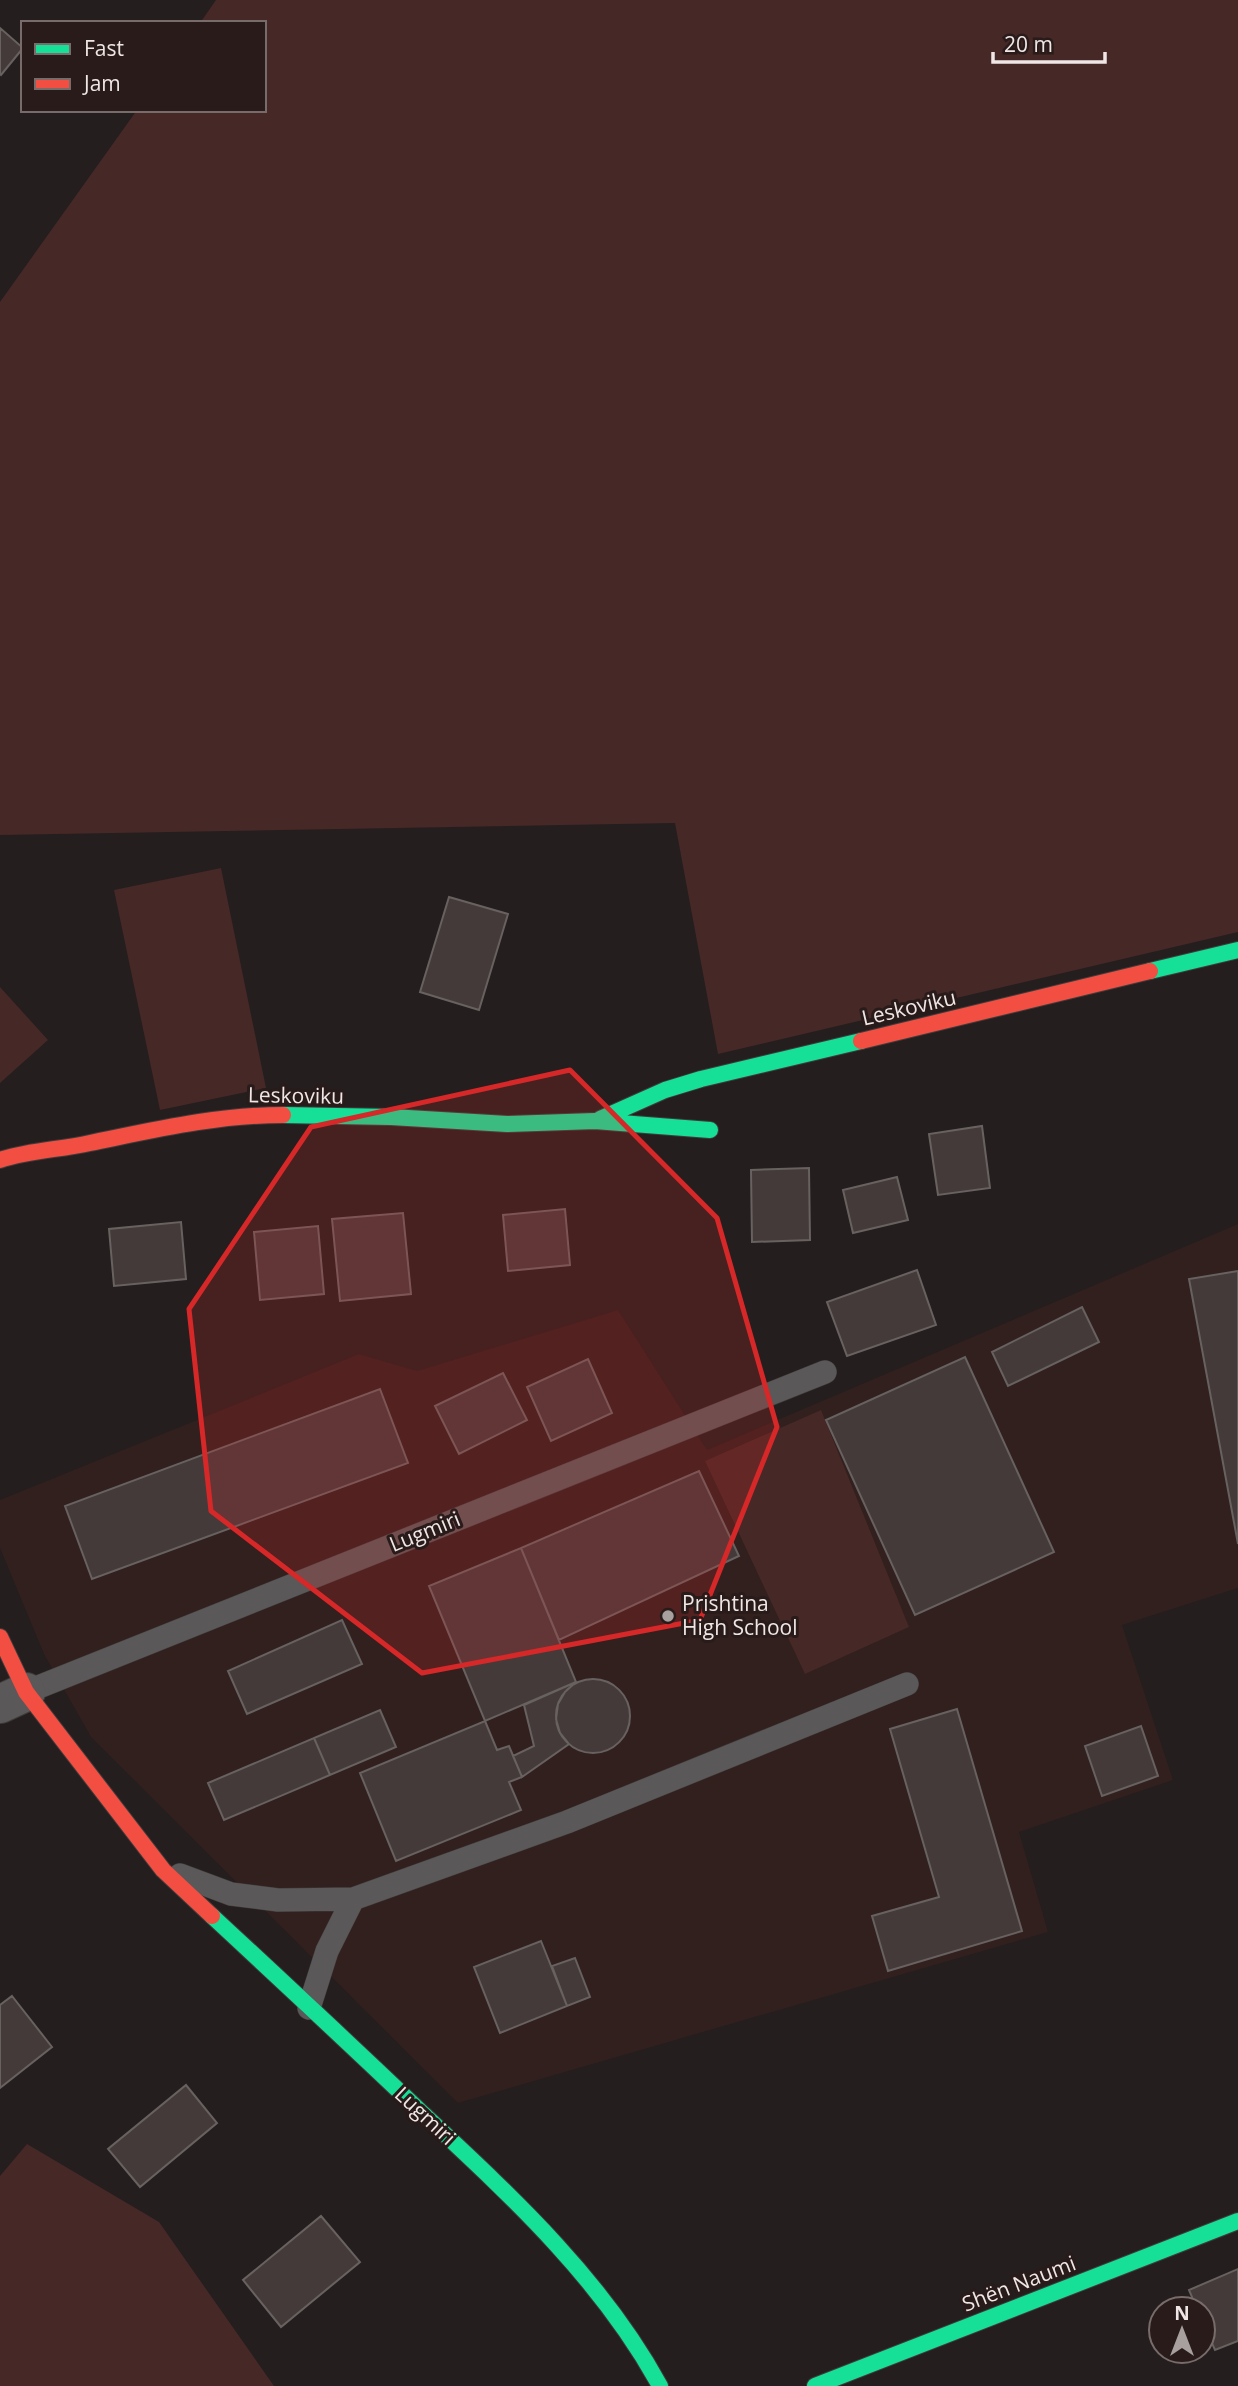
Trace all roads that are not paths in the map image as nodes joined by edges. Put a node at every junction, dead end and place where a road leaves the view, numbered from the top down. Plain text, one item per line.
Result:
1 (1238, 950) edge
2 (595, 1121) junction
3 (710, 1130) dead end
4 (0, 1160) edge
5 (825, 1372) dead end
6 (0, 1637) edge
7 (907, 1684) dead end
8 (13, 1698) edge
9 (163, 1870) junction
10 (353, 1899) junction
11 (309, 2008) junction
12 (1238, 2221) edge
13 (660, 2386) edge
14 (816, 2386) edge

1 - 2 street, Leskoviku
2 - 3 street, Leskoviku
2 - 4 street, Leskoviku
5 - 8 lane, Lugmiri
6 - 8 street, Lugmiri
7 - 10 lane
8 - 9 street, Lugmiri
9 - 10 lane
9 - 11 street, Lugmiri
10 - 11 lane
11 - 13 street, Lugmiri
12 - 14 street, Shën Naumi

